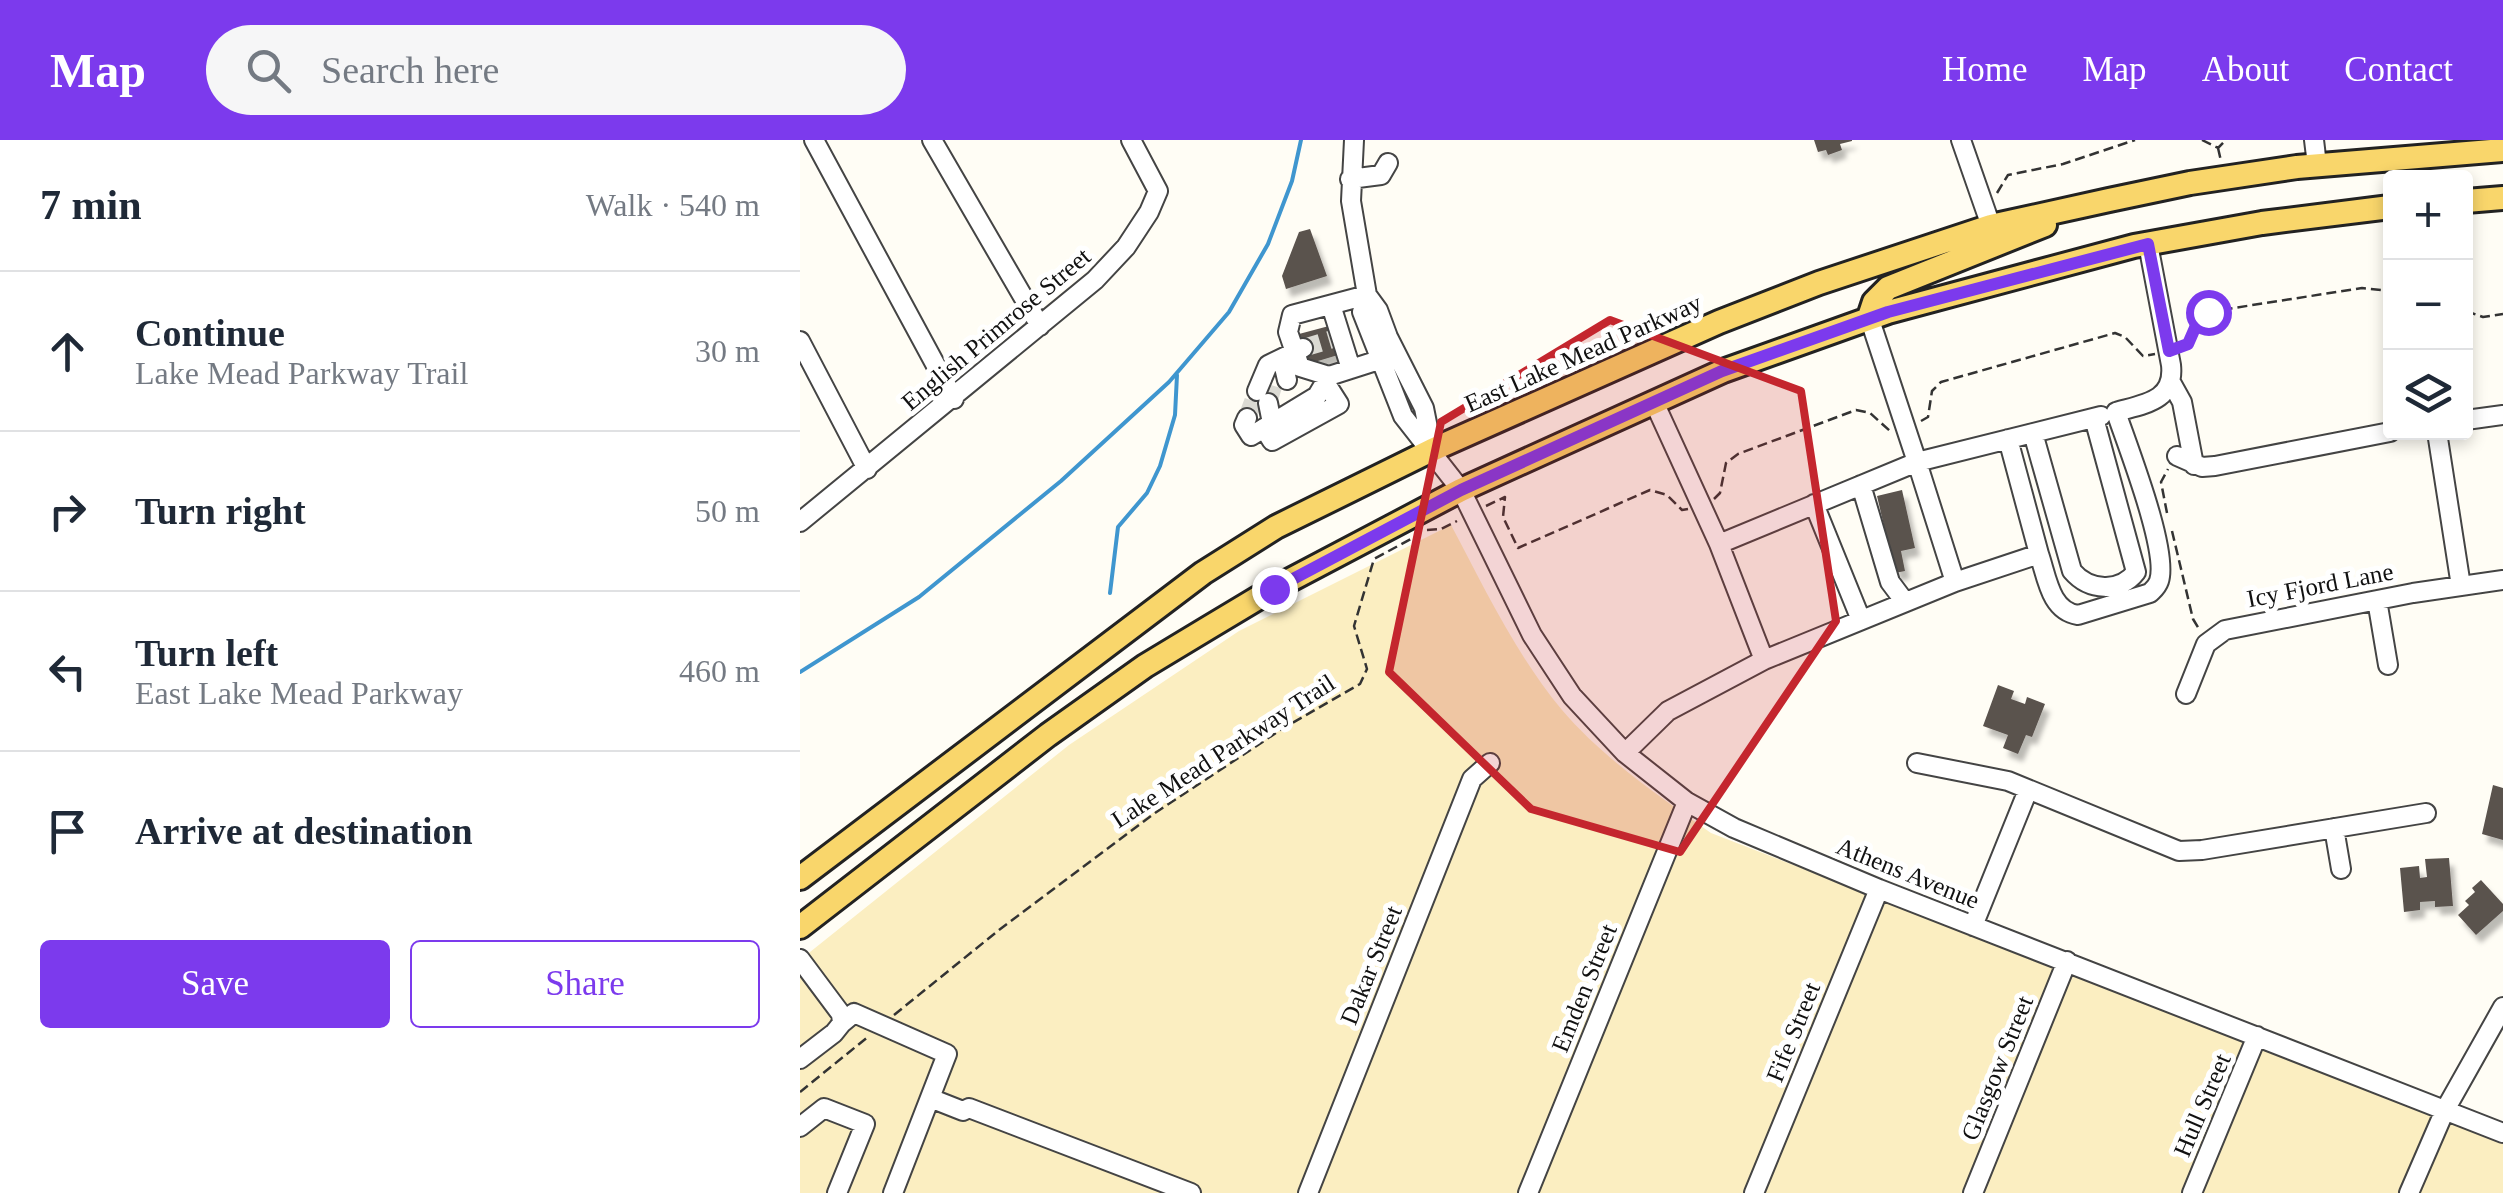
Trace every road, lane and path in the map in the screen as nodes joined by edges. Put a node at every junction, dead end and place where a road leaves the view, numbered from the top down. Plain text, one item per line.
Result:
1 (814, 140) edge
2 (932, 140) edge
3 (1131, 140) edge
4 (1354, 140) edge
5 (1961, 140) edge
6 (2135, 140) edge
7 (2202, 140) edge
8 (2226, 140) edge
9 (2314, 140) edge
10 (2503, 150) edge
11 (1388, 162) dead end
12 (2317, 165) junction
13 (1350, 178) junction
14 (2503, 198) edge
15 (1982, 199) junction
16 (2109, 200) junction
17 (2473, 200) edge
18 (2383, 209) edge
19 (1992, 226) junction
20 (2148, 244) junction
21 (2383, 292) edge
22 (1367, 295) junction
23 (1331, 305) junction
24 (2473, 313) edge
25 (2503, 314) edge
26 (1869, 317) junction
27 (1040, 326) junction
28 (800, 342) edge
29 (2169, 351) junction
30 (1378, 360) junction
31 (1351, 369) junction
32 (1327, 379) junction
33 (2172, 384) junction
34 (1274, 393) junction
35 (954, 399) junction
36 (1654, 402) junction
37 (2116, 412) junction
38 (2503, 415) edge
39 (2094, 418) junction
40 (2473, 419) edge
41 (1906, 426) junction
42 (2033, 433) junction
43 (2383, 433) edge
44 (2008, 439) junction
45 (2438, 440) edge
46 (1432, 450) junction
47 (2186, 460) junction
48 (1918, 462) junction
49 (868, 469) junction
50 (1861, 485) junction
51 (1461, 490) junction
52 (1701, 504) junction
53 (1814, 504) junction
54 (1473, 513) junction
55 (800, 522) edge
56 (1720, 544) junction
57 (2040, 554) junction
58 (2503, 580) edge
59 (1955, 582) junction
60 (2461, 586) junction
61 (2377, 600) junction
62 (1905, 602) junction
63 (1861, 620) junction
64 (2206, 644) junction
65 (1764, 660) junction
66 (2388, 664) dead end
67 (2186, 694) dead end
68 (1624, 753) junction
69 (1490, 762) dead end
70 (1917, 763) dead end
71 (2028, 790) junction
72 (1687, 802) junction
73 (2426, 813) dead end
74 (2334, 828) junction
75 (2341, 868) dead end
76 (800, 878) edge
77 (1880, 889) junction
78 (1973, 926) junction
79 (800, 927) edge
80 (800, 960) edge
81 (2067, 961) junction
82 (2503, 1007) edge
83 (842, 1022) junction
84 (881, 1026) junction
85 (2257, 1036) junction
86 (800, 1059) edge
87 (800, 1092) edge
88 (930, 1098) junction
89 (2445, 1110) junction
90 (800, 1127) edge
91 (2503, 1133) edge
92 (837, 1193) edge
93 (892, 1193) edge
94 (1191, 1193) edge
95 (1308, 1193) edge
96 (1528, 1193) edge
97 (1754, 1193) edge
98 (1973, 1193) edge
99 (2192, 1193) edge
100 (2410, 1193) edge

1 - 35 street
2 - 27 street
3 - 27 street, English Primrose Street
4 - 13 street
5 - 15 street
6 - 15 path
7 - 8 path
9 - 12 street
10 - 12 main road, East Lake Mead Parkway
11 - 13 street
12 - 16 main road, East Lake Mead Parkway
13 - 22 street
14 - 17 main road
15 - 19 street
16 - 19 main road, East Lake Mead Parkway
16 - 26 main road
18 - 20 main road
19 - 46 main road, East Lake Mead Parkway
20 - 26 main road
20 - 29 street
21 - 29 path
22 - 23 street
22 - 30 street, Athens Avenue
22 - 46 street
23 - 31 street
23 - 34 street
24 - 25 path
26 - 36 main road
26 - 41 street
27 - 35 street, English Primrose Street
28 - 49 street
29 - 33 street
29 - 41 path
30 - 31 street
30 - 46 street, Athens Avenue
31 - 32 street
32 - 34 street
32 - 34 street
33 - 37 street
33 - 47 street
35 - 49 street, English Primrose Street
36 - 51 main road
36 - 52 street
37 - 39 street
37 - 57 street
38 - 40 street
39 - 42 street
39 - 42 street
41 - 48 street
41 - 52 path
42 - 44 street
43 - 47 street
44 - 48 street
44 - 57 street
45 - 60 street
46 - 51 street, Athens Avenue
46 - 76 main road, East Lake Mead Parkway
47 - 64 path
48 - 50 street
48 - 59 street
49 - 55 street, English Primrose Street
50 - 53 street
50 - 62 street
51 - 54 street, Athens Avenue
51 - 79 main road
52 - 54 path, Lake Mead Parkway Trail
52 - 56 street
53 - 56 street
53 - 63 street
54 - 68 street, Athens Avenue
54 - 84 path, Lake Mead Parkway Trail
56 - 65 street
57 - 59 street
58 - 60 street, Icy Fjord Lane
59 - 62 street
60 - 61 street, Icy Fjord Lane
61 - 64 street, Icy Fjord Lane
61 - 66 street
62 - 63 street
63 - 65 street
64 - 67 street
65 - 68 street
68 - 72 street, Athens Avenue
69 - 95 street, Dakar Street
70 - 71 street
71 - 74 street
71 - 78 street
72 - 77 street, Athens Avenue
72 - 96 street, Emden Street
73 - 74 street
74 - 75 street
77 - 78 street, Athens Avenue
77 - 97 street, Fife Street
78 - 81 street, Athens Avenue
80 - 83 street
81 - 85 street, Athens Avenue
81 - 98 street, Glasgow Street
82 - 89 street
83 - 84 street
83 - 86 street
84 - 87 path, Lake Mead Parkway Trail
84 - 88 street
85 - 89 street, Athens Avenue
85 - 99 street, Hull Street
88 - 93 street
88 - 94 street
89 - 91 street, Athens Avenue
89 - 100 street
90 - 92 street

